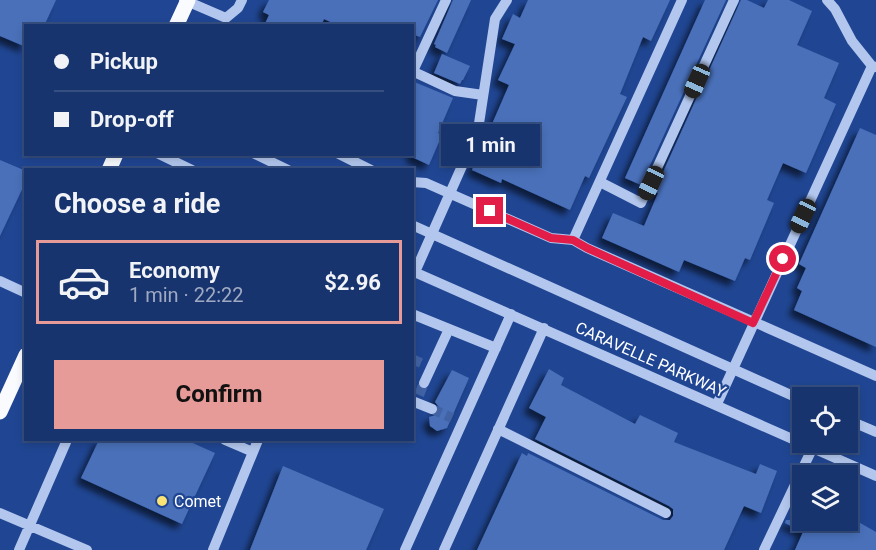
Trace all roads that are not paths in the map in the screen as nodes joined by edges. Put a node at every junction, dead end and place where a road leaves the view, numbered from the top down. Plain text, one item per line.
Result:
1 (186, 0) edge
2 (242, 0) edge
3 (446, 0) edge
4 (507, 0) edge
5 (682, 0) edge
6 (734, 0) edge
7 (827, 0) edge
8 (177, 24) edge
9 (874, 67) edge
10 (414, 69) edge
11 (414, 71) edge
12 (483, 95) junction
13 (163, 156) edge
14 (259, 156) edge
15 (343, 156) edge
16 (188, 168) edge
17 (284, 168) edge
18 (368, 168) edge
19 (414, 182) edge
20 (600, 182) junction
21 (450, 193) junction
22 (414, 226) edge
23 (431, 234) junction
24 (573, 240) junction
25 (414, 271) edge
26 (0, 281) edge
27 (24, 292) edge
28 (511, 314) junction
29 (414, 315) edge
30 (753, 323) junction
31 (544, 328) junction
32 (449, 329) junction
33 (496, 348) junction
34 (24, 358) edge
35 (732, 369) junction
36 (876, 376) edge
37 (424, 383) tunnel mouth
38 (792, 396) edge
39 (416, 399) edge
40 (717, 404) junction
41 (432, 409) tunnel mouth
42 (0, 412) edge
43 (452, 418) tunnel mouth
44 (463, 423) junction
45 (858, 424) edge
46 (498, 429) junction
47 (876, 432) edge
48 (792, 438) edge
49 (67, 441) edge
50 (227, 441) edge
51 (258, 441) edge
52 (253, 452) junction
53 (810, 453) edge
54 (826, 453) edge
55 (876, 476) edge
56 (0, 513) edge
57 (666, 513) dead end
58 (31, 526) junction
59 (19, 550) edge
60 (87, 550) edge
61 (213, 550) edge
62 (405, 550) edge
63 (444, 550) edge
64 (765, 550) edge

1 - 2 street
1 - 8 main road
3 - 10 street
4 - 12 street
5 - 20 street
6 - 20 street
7 - 9 street
9 - 30 street
11 - 12 street
12 - 21 street
13 - 16 street
14 - 17 street
15 - 18 street
19 - 21 street
20 - 24 street
21 - 23 street
21 - 24 street
22 - 23 street, CARAVELLE PARKWAY
23 - 25 street
23 - 35 street, CARAVELLE PARKWAY
24 - 30 street
25 - 28 street, CARAVELLE PARKWAY
26 - 27 street
28 - 31 street, CARAVELLE PARKWAY
28 - 33 street
29 - 32 street
30 - 35 street
30 - 36 street
31 - 40 street, CARAVELLE PARKWAY
31 - 46 street
32 - 33 street
32 - 37 street
33 - 44 street
34 - 42 main road
35 - 38 street, CARAVELLE PARKWAY
35 - 40 street
39 - 41 street
40 - 48 street, CARAVELLE PARKWAY
43 - 44 street
44 - 62 street
45 - 47 street
46 - 57 street
46 - 63 street
49 - 58 street
50 - 52 street
51 - 52 street
52 - 61 street
53 - 64 street
54 - 55 street, CARAVELLE PARKWAY
56 - 58 street
58 - 59 street
58 - 60 street

